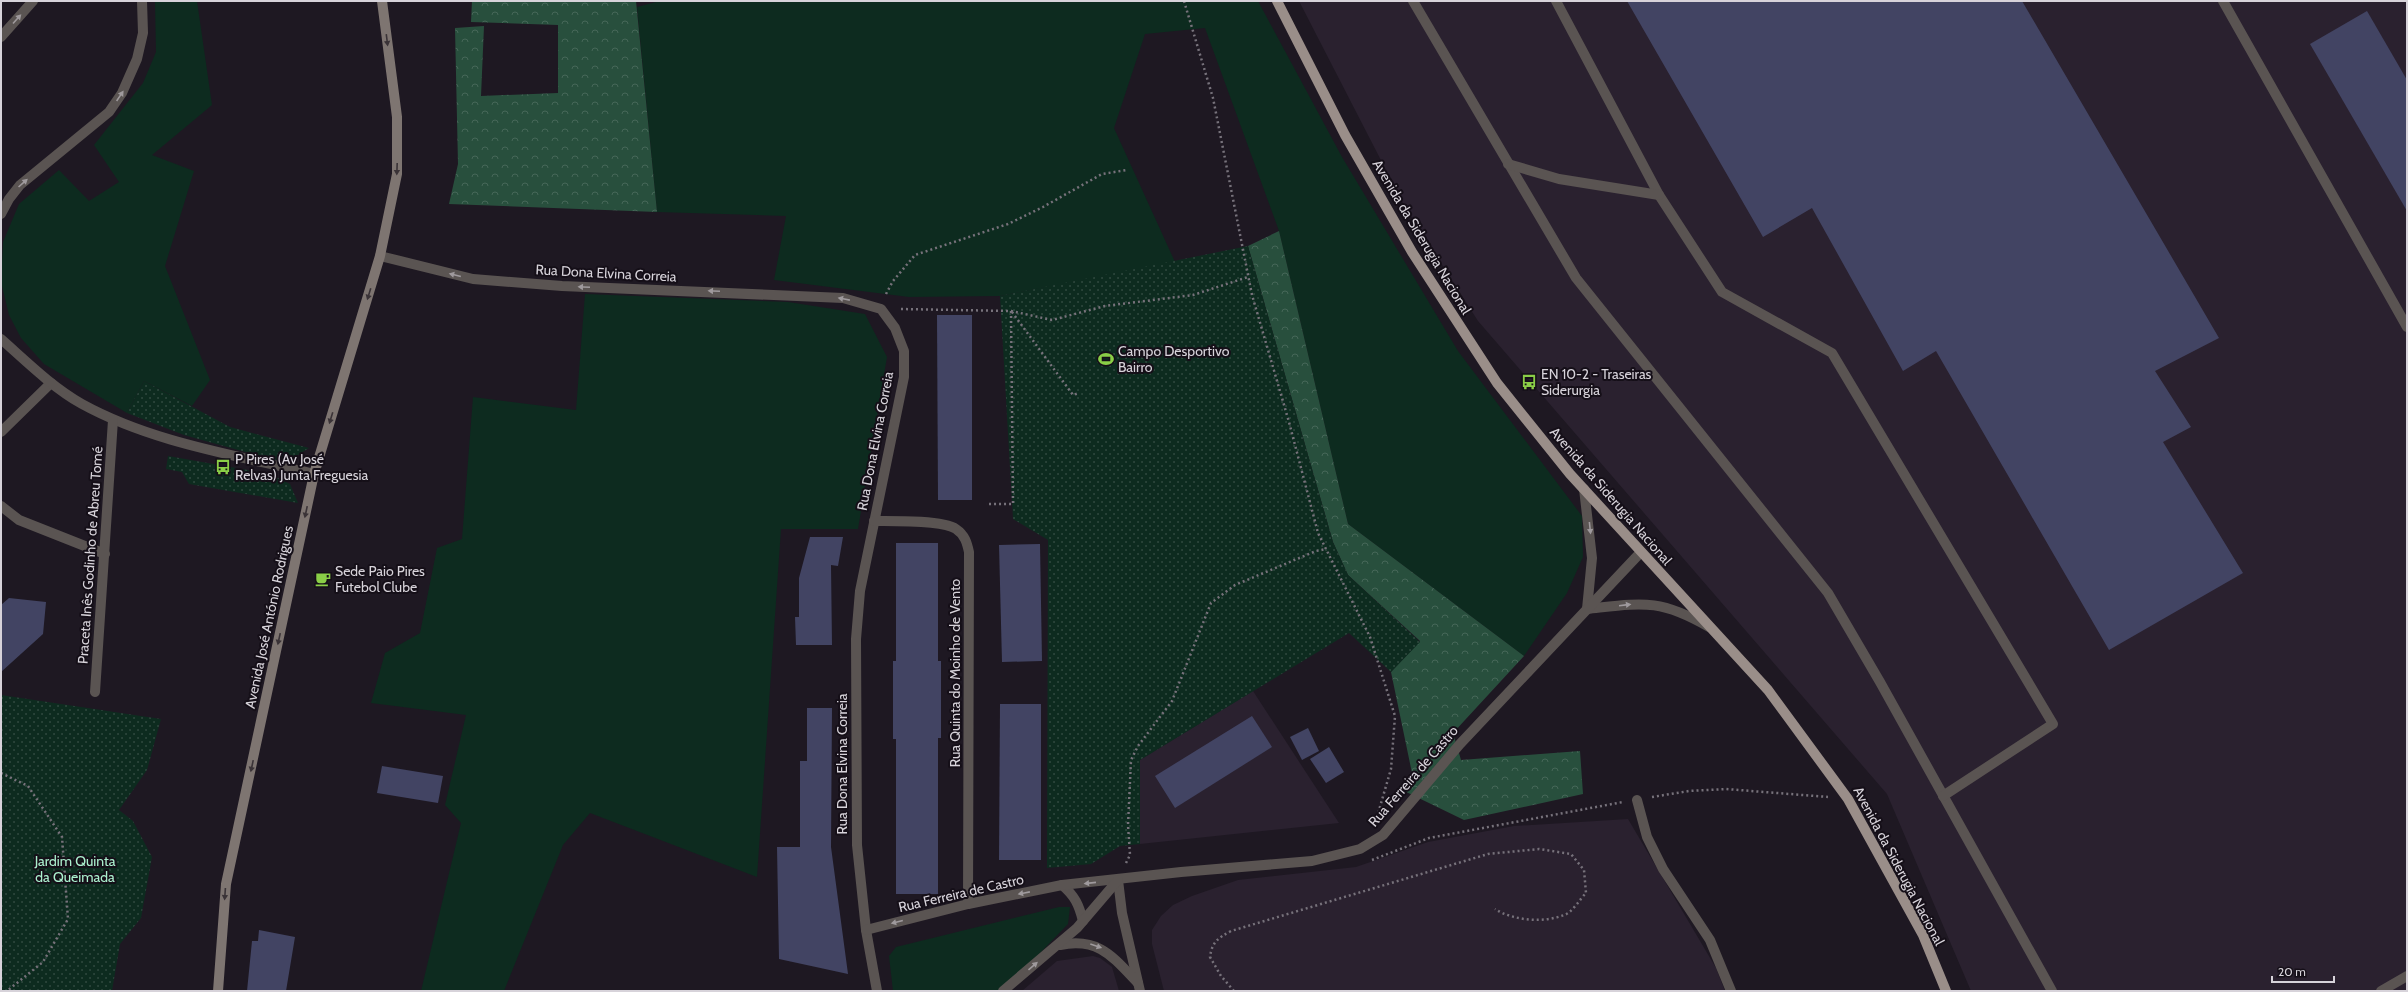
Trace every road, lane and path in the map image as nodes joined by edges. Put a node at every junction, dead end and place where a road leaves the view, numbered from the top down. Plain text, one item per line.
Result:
1 (33, 1) edge
2 (142, 1) edge
3 (382, 1) edge
4 (1184, 1) edge
5 (1277, 1) edge
6 (1413, 1) edge
7 (1556, 1) edge
8 (2223, 1) edge
9 (1, 37) edge
10 (1508, 164) junction
11 (1127, 170) dead end
12 (1659, 195) junction
13 (1, 214) edge
14 (380, 256) junction
15 (1248, 277) junction
16 (887, 294) dead end
17 (881, 309) junction
18 (1011, 311) junction
19 (2407, 327) edge
20 (1, 339) edge
21 (51, 383) junction
22 (1079, 393) dead end
23 (113, 420) junction
24 (1, 432) edge
25 (314, 474) junction
26 (1584, 489) junction
27 (986, 504) dead end
28 (1, 506) edge
29 (874, 521) junction
30 (1326, 549) junction
31 (1641, 552) junction
32 (105, 554) junction
33 (1587, 609) junction
34 (1710, 628) junction
35 (95, 692) dead end
36 (1, 773) edge
37 (1943, 796) junction
38 (1848, 799) junction
39 (1637, 800) junction
40 (1368, 844) junction
41 (1370, 860) dead end
42 (1118, 880) junction
43 (1062, 885) junction
44 (968, 904) junction
45 (1495, 909) dead end
46 (1083, 921) junction
47 (866, 930) junction
48 (1058, 945) junction
49 (2407, 976) edge
50 (1139, 987) edge
51 (7, 991) edge
52 (218, 991) edge
53 (877, 991) edge
54 (1003, 991) edge
55 (1234, 991) edge
56 (1731, 991) edge
57 (1946, 991) edge
58 (2052, 991) edge
59 (2381, 991) edge

9 -> 1 street
13 -> 2 street
3 -> 14 street, Avenida José António Rodrigues
4 - 15 path
5 - 26 main road, Avenida da Siderugia Nacional
6 - 10 street
7 - 12 street
8 - 19 street
10 - 12 street
10 - 37 street
11 - 16 path
12 - 37 street
17 -> 14 street, Rua Dona Elvina Correia
14 -> 25 street, Avenida José António Rodrigues
15 - 18 path
15 - 30 path
17 - 18 path
17 - 29 street, Rua Dona Elvina Correia
18 - 22 path
18 - 27 path
20 - 21 street
21 - 23 street
21 - 24 street
23 - 25 street
23 - 32 street, Praceta Inês Godinho de Abreu Tomé
25 -> 52 street, Avenida José António Rodrigues
26 - 31 main road, Avenida da Siderugia Nacional
26 -> 33 street
28 - 32 street
29 - 44 street, Rua Quinta do Moinho de Vento
29 - 47 street, Rua Dona Elvina Correia
30 - 40 path
30 - 42 path
31 - 33 street, Rua Ferreira de Castro
31 - 34 main road, Avenida da Siderugia Nacional
32 - 35 street, Praceta Inês Godinho de Abreu Tomé
33 -> 34 street
33 - 40 street, Rua Ferreira de Castro
34 - 38 main road, Avenida da Siderugia Nacional
36 - 51 path
37 - 58 street
38 - 39 path
38 - 57 main road, Avenida da Siderugia Nacional
39 - 41 path
39 - 56 street
40 - 42 street, Rua Ferreira de Castro
42 -> 43 street, Rua Ferreira de Castro
42 - 46 street
42 - 50 street
43 -> 44 street, Rua Ferreira de Castro
43 - 46 street
44 -> 47 street, Rua Ferreira de Castro
45 - 55 path
46 - 48 street
47 - 53 street, Rua Dona Elvina Correia
48 -> 50 street
54 -> 48 street
49 - 59 street

